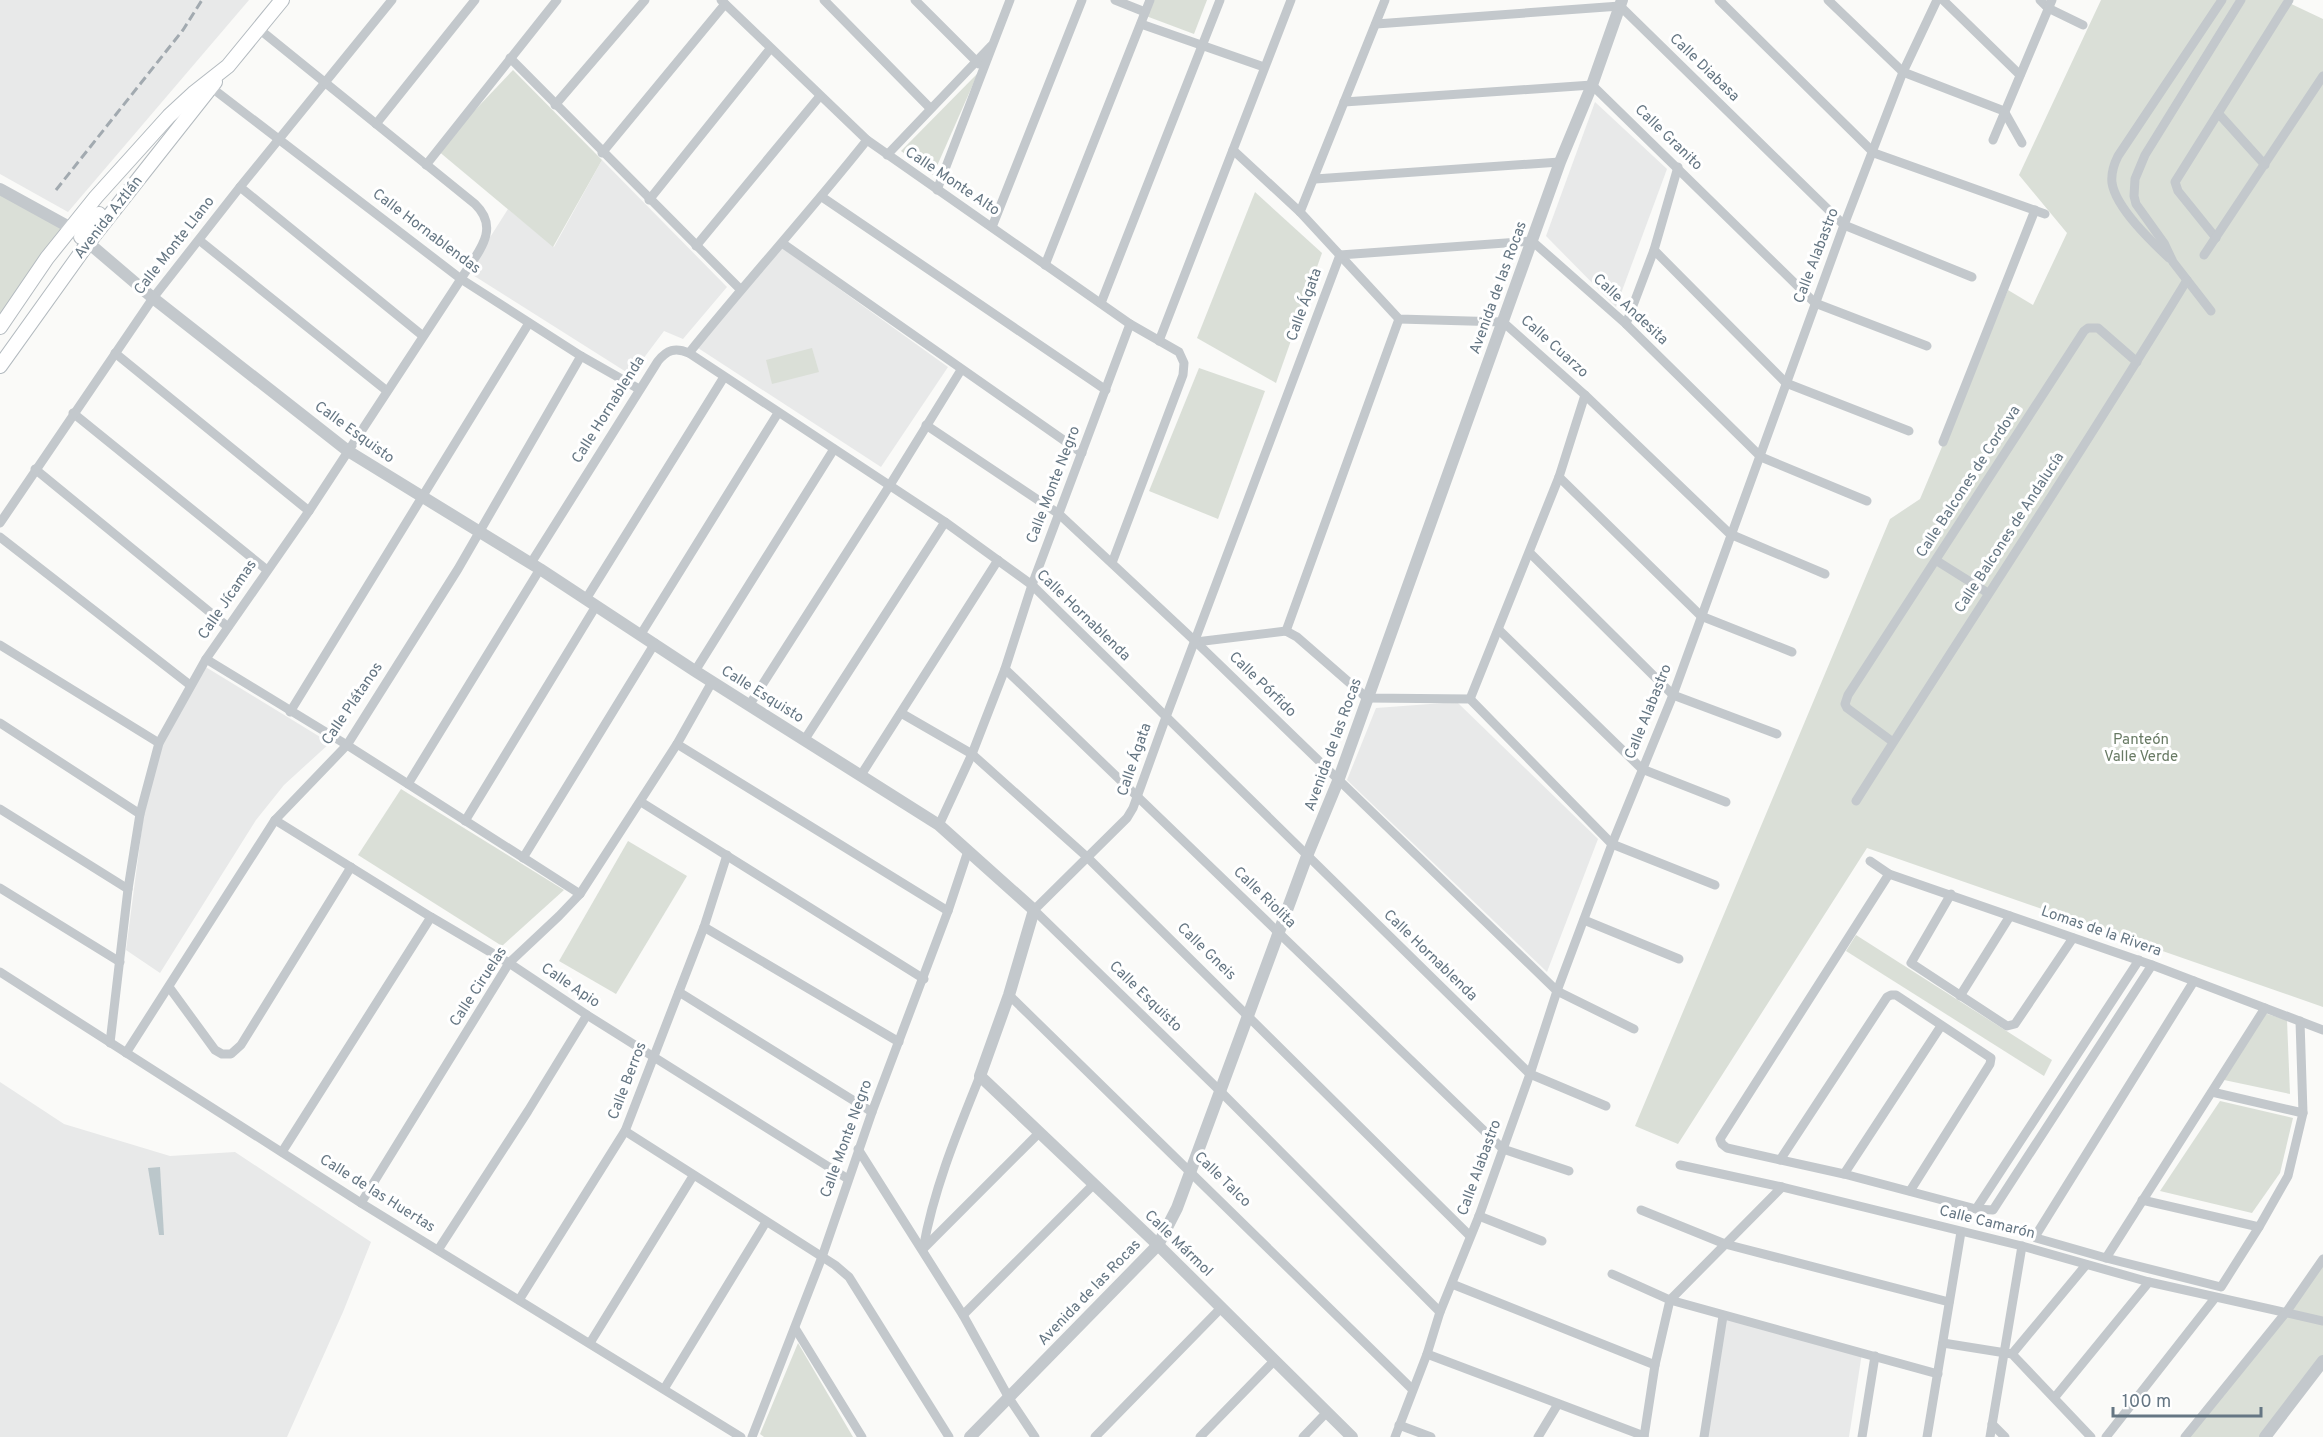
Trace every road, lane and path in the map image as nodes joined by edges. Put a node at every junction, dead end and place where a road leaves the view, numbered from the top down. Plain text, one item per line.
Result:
1 (282, 0) edge
2 (392, 0) edge
3 (475, 0) edge
4 (557, 0) edge
5 (645, 0) edge
6 (824, 0) edge
7 (915, 0) edge
8 (1009, 0) edge
9 (1082, 0) edge
10 (1115, 0) edge
11 (1150, 0) edge
12 (1220, 0) edge
13 (1291, 0) edge
14 (1385, 0) edge
15 (1719, 0) edge
16 (1828, 0) edge
17 (1937, 0) edge
18 (1943, 0) edge
19 (2040, 0) edge
20 (2222, 0) edge
21 (2241, 0) edge
22 (2289, 0) edge
23 (723, 2) edge
24 (1621, 3) edge
25 (2050, 4) edge
26 (1145, 12) junction
27 (1141, 24) junction
28 (1376, 24) junction
29 (2083, 25) dead end
30 (259, 29) junction
31 (993, 45) junction
32 (1203, 45) junction
33 (770, 48) junction
34 (510, 58) junction
35 (976, 61) junction
36 (1264, 67) junction
37 (984, 68) junction
38 (1903, 72) junction
39 (2020, 75) junction
40 (2323, 76) edge
41 (326, 82) junction
42 (1592, 85) junction
43 (208, 86) junction
44 (820, 96) junction
45 (1344, 102) junction
46 (555, 105) junction
47 (930, 108) junction
48 (2004, 111) junction
49 (2218, 113) junction
50 (376, 124) junction
51 (279, 139) junction
52 (867, 140) junction
53 (1993, 140) dead end
54 (2022, 143) dead end
55 (1233, 150) junction
56 (602, 153) junction
57 (1874, 153) junction
58 (887, 155) junction
59 (1560, 162) junction
60 (426, 165) junction
61 (2265, 165) junction
62 (1678, 167) junction
63 (1315, 179) junction
64 (240, 187) junction
65 (0, 189) edge
66 (937, 190) junction
67 (822, 196) junction
68 (649, 200) junction
69 (2035, 210) junction
70 (1300, 212) junction
71 (2045, 214) dead end
72 (1844, 225) junction
73 (992, 227) junction
74 (80, 236) junction
75 (2216, 238) junction
76 (199, 240) junction
77 (1532, 241) junction
78 (782, 243) junction
79 (696, 246) junction
80 (1654, 250) junction
81 (1340, 255) junction
82 (2204, 255) dead end
83 (2174, 262) junction
84 (1046, 265) junction
85 (1972, 277) dead end
86 (461, 279) junction
87 (2187, 279) junction
88 (740, 289) junction
89 (153, 298) junction
90 (1101, 303) junction
91 (1815, 303) junction
92 (2211, 311) dead end
93 (1399, 319) junction
94 (1503, 322) junction
95 (529, 323) junction
96 (1130, 324) junction
97 (1626, 324) junction
98 (0, 327) edge
99 (423, 336) junction
100 (1159, 341) junction
101 (1927, 346) dead end
102 (115, 353) junction
103 (689, 353) junction
104 (581, 356) junction
105 (2137, 362) junction
106 (0, 366) edge
107 (961, 370) junction
108 (724, 377) junction
109 (1786, 383) junction
110 (639, 389) junction
111 (1106, 390) junction
112 (387, 391) junction
113 (1585, 395) junction
114 (73, 413) junction
115 (778, 413) junction
116 (926, 425) junction
117 (1909, 431) dead end
118 (1943, 442) dead end
119 (834, 449) junction
120 (348, 451) junction
121 (1082, 453) junction
122 (1761, 457) junction
123 (35, 469) junction
124 (1559, 477) junction
125 (890, 485) junction
126 (421, 496) junction
127 (1867, 501) dead end
128 (309, 511) junction
129 (1059, 514) junction
130 (945, 522) junction
131 (0, 523) edge
132 (479, 531) junction
133 (1730, 534) junction
134 (0, 537) edge
135 (1530, 553) junction
136 (998, 560) junction
137 (1936, 561) junction
138 (1112, 562) junction
139 (535, 566) junction
140 (267, 570) junction
141 (1825, 574) dead end
142 (1032, 585) junction
143 (1988, 593) junction
144 (591, 603) junction
145 (1701, 616) junction
146 (228, 627) junction
147 (1499, 630) junction
148 (1286, 631) junction
149 (641, 634) junction
150 (1196, 642) junction
151 (655, 643) junction
152 (0, 645) edge
153 (1792, 652) dead end
154 (206, 659) junction
155 (1005, 669) junction
156 (695, 671) junction
157 (712, 682) junction
158 (190, 686) junction
159 (1673, 695) junction
160 (1367, 698) junction
161 (1470, 699) junction
162 (750, 704) junction
163 (290, 712) junction
164 (901, 713) junction
165 (1166, 717) junction
166 (0, 723) edge
167 (1777, 734) dead end
168 (805, 739) junction
169 (1893, 742) junction
170 (159, 743) junction
171 (677, 744) junction
172 (347, 745) junction
173 (972, 754) junction
174 (1642, 769) junction
175 (861, 775) junction
176 (1338, 781) junction
177 (408, 784) junction
178 (1138, 796) junction
179 (1856, 801) dead end
180 (641, 802) junction
181 (1726, 802) dead end
182 (0, 809) edge
183 (140, 814) junction
184 (275, 820) junction
185 (465, 821) junction
186 (939, 825) junction
187 (1612, 844) junction
188 (968, 851) junction
189 (727, 855) junction
190 (1307, 856) junction
191 (1087, 857) junction
192 (524, 858) junction
193 (1870, 861) dead end
194 (351, 867) junction
195 (1889, 874) junction
196 (1715, 885) dead end
197 (0, 888) edge
198 (128, 889) junction
199 (580, 894) junction
200 (1951, 894) junction
201 (1034, 910) junction
202 (948, 911) junction
203 (2010, 916) junction
204 (431, 917) junction
205 (1584, 920) junction
206 (704, 927) junction
207 (1279, 933) junction
208 (2073, 938) junction
209 (1679, 959) dead end
210 (2139, 960) junction
211 (120, 962) junction
212 (509, 963) junction
213 (2152, 965) junction
214 (0, 972) edge
215 (924, 979) junction
216 (2194, 981) junction
217 (170, 987) junction
218 (1557, 991) junction
219 (679, 992) junction
220 (1009, 995) junction
221 (1960, 996) junction
222 (2265, 1008) junction
223 (1248, 1014) junction
224 (587, 1015) junction
225 (2300, 1021) junction
226 (1941, 1026) junction
227 (1634, 1029) dead end
228 (2323, 1030) edge
229 (899, 1042) junction
230 (110, 1043) junction
231 (126, 1053) junction
232 (653, 1055) junction
233 (1530, 1074) junction
234 (980, 1076) junction
235 (1219, 1090) junction
236 (2212, 1092) junction
237 (1606, 1106) dead end
238 (872, 1112) junction
239 (2303, 1113) junction
240 (625, 1131) junction
241 (1039, 1132) junction
242 (858, 1149) junction
243 (1503, 1149) junction
244 (282, 1152) junction
245 (1780, 1160) junction
246 (1680, 1165) dead end
247 (1569, 1171) dead end
248 (1191, 1172) junction
249 (1844, 1174) junction
250 (693, 1176) junction
251 (848, 1179) junction
252 (1093, 1185) junction
253 (1782, 1187) junction
254 (1911, 1191) junction
255 (2142, 1200) junction
256 (360, 1203) junction
257 (1976, 1209) junction
258 (1641, 1210) dead end
259 (1479, 1215) junction
260 (766, 1222) junction
261 (2259, 1227) junction
262 (1961, 1232) junction
263 (1470, 1236) junction
264 (1542, 1242) dead end
265 (1725, 1244) junction
266 (1158, 1245) junction
267 (2022, 1246) junction
268 (923, 1249) junction
269 (438, 1250) junction
270 (822, 1257) junction
271 (2106, 1258) junction
272 (2323, 1259) edge
273 (2086, 1265) junction
274 (1612, 1274) dead end
275 (2150, 1282) junction
276 (1452, 1284) junction
277 (2215, 1298) junction
278 (519, 1300) junction
279 (1670, 1300) junction
280 (1949, 1302) junction
281 (1222, 1308) junction
282 (2287, 1311) junction
283 (1440, 1312) junction
284 (963, 1315) junction
285 (1723, 1316) junction
286 (2323, 1321) edge
287 (795, 1328) junction
288 (590, 1343) junction
289 (1943, 1343) junction
290 (1427, 1354) junction
291 (2008, 1354) junction
292 (1875, 1356) junction
293 (1275, 1360) junction
294 (2323, 1361) edge
295 (1654, 1365) junction
296 (1938, 1374) junction
297 (664, 1389) junction
298 (1412, 1389) junction
299 (2055, 1397) junction
300 (1009, 1398) junction
301 (1558, 1404) junction
302 (1327, 1412) junction
303 (1992, 1424) junction
304 (1399, 1425) junction
305 (1631, 1435) edge
306 (1644, 1436) edge
307 (741, 1437) edge
308 (752, 1437) edge
309 (862, 1437) edge
310 (949, 1437) edge
311 (970, 1437) edge
312 (1035, 1437) edge
313 (1095, 1437) edge
314 (1200, 1437) edge
315 (1303, 1437) edge
316 (1352, 1437) edge
317 (1395, 1437) edge
318 (1431, 1437) edge
319 (1538, 1437) edge
320 (1704, 1437) edge
321 (1862, 1437) edge
322 (1927, 1437) edge
323 (1990, 1437) edge
324 (2005, 1437) edge
325 (2091, 1437) edge
326 (2106, 1437) edge
327 (2185, 1437) edge
328 (2265, 1437) edge

1 - 30 main road, Avenida Aztlán
2 - 41 street, Calle Monte Llano
3 - 50 street
4 - 34 street
5 - 46 street
6 - 47 street
7 - 35 street
8 - 31 street
9 - 73 street
10 - 26 street
11 - 26 street
12 - 32 street
13 - 36 street
14 - 28 street
15 - 57 street
16 - 38 street
17 - 38 street, Calle Alabastro
18 - 39 street
19 - 25 street
20 - 83 street
21 - 83 street
22 - 49 street
23 - 33 street, Calle Monte Alto
23 - 56 street
24 - 28 street
24 - 42 street, Avenida de las Rocas
24 - 72 street, Calle Diabasa
25 - 29 street
25 - 39 street
26 - 27 street
27 - 32 street
27 - 84 street
28 - 45 street
30 - 41 street
30 - 43 main road, Avenida Aztlán
31 - 35 street
31 - 37 street
32 - 36 street
32 - 90 street
33 - 44 street, Calle Monte Alto
33 - 68 street
34 - 46 street
34 - 60 street
35 - 37 street
35 - 47 street
36 - 55 street
37 - 66 street
38 - 48 street
38 - 57 street, Calle Alabastro
39 - 48 street
40 - 61 street
41 - 50 street
41 - 51 street, Calle Monte Llano
42 - 45 street
42 - 59 street, Avenida de las Rocas
42 - 62 street, Calle Granito
43 - 51 street, Calle Hornablendas
43 - 74 main road, Avenida Aztlán
43 - 74 main road, Avenida Aztlán
44 - 52 street, Calle Monte Alto
44 - 79 street
45 - 63 street
46 - 56 street
47 - 58 street
48 - 53 street
48 - 54 street
49 - 61 street
49 - 75 street
50 - 60 street
51 - 64 street, Calle Monte Llano
51 - 86 street, Calle Hornablendas
52 - 58 street, Calle Monte Alto
52 - 67 street
55 - 70 street
55 - 100 street
56 - 68 street
57 - 69 street
57 - 72 street, Calle Alabastro
58 - 66 street, Calle Monte Alto
59 - 63 street
59 - 77 street, Avenida de las Rocas
60 - 86 street, Calle Jícamas
61 - 75 street
62 - 80 street
62 - 91 street, Calle Granito
63 - 70 street
64 - 76 street, Calle Monte Llano
64 - 99 street
65 - 74 street, Calle Esquisto
66 - 73 street, Calle Monte Alto
67 - 78 street
67 - 111 street
68 - 79 street
69 - 71 street
69 - 118 street
70 - 81 street
72 - 85 street, Calle Diabasa
72 - 91 street, Calle Alabastro
73 - 84 street, Calle Monte Alto
74 - 89 street, Calle Esquisto
74 - 98 main road, Avenida Aztlán
74 - 106 main road, Avenida Aztlán
75 - 82 street
76 - 89 street, Calle Monte Llano
76 - 112 street
77 - 81 street
77 - 94 street, Avenida de las Rocas
77 - 97 street, Calle Andesita
78 - 88 street
78 - 107 street
79 - 88 street
80 - 97 street
80 - 109 street
81 - 93 street
81 - 150 street, Calle Ágata
83 - 87 street
84 - 90 street, Calle Monte Alto
86 - 95 street, Calle Hornablendas
86 - 99 street, Calle Jícamas
87 - 92 street
87 - 105 street, Calle Balcones de Andalucía
88 - 103 street
89 - 102 street, Calle Monte Llano
89 - 120 street, Calle Esquisto
90 - 96 street, Calle Monte Alto
91 - 101 street, Calle Granito
91 - 109 street, Calle Alabastro
93 - 94 street, Calle Cuarzo
93 - 148 street
94 - 113 street, Calle Cuarzo
94 - 160 street, Avenida de las Rocas
95 - 104 street, Calle Hornablendas
95 - 126 street
96 - 100 street, Calle Monte Alto
96 - 111 street, Calle Monte Negro
97 - 122 street, Calle Andesita
99 - 112 street, Calle Jícamas
100 - 138 street, Calle Monte Alto
102 - 114 street, Calle Monte Llano
102 - 128 street
103 - 108 street, Calle Hornablenda
103 - 110 street, Calle Hornablenda
104 - 110 street, Calle Hornablendas
104 - 132 street, Calle Plátanos
105 - 137 street, Calle Balcones de Cordova
105 - 143 street, Calle Balcones de Andalucía
107 - 116 street
107 - 121 street
108 - 115 street, Calle Hornablenda
108 - 144 street
109 - 117 street
109 - 122 street, Calle Alabastro
110 - 139 street, Calle Hornablenda
111 - 121 street, Calle Monte Negro
112 - 120 street, Calle Jícamas
113 - 124 street
113 - 133 street, Calle Cuarzo
114 - 123 street, Calle Monte Llano
114 - 140 street
115 - 119 street, Calle Hornablenda
115 - 149 street
116 - 125 street
116 - 129 street, Calle Pórfido
119 - 125 street, Calle Hornablenda
119 - 156 street
120 - 126 street, Calle Esquisto
120 - 128 street, Calle Jícamas
121 - 129 street, Calle Monte Negro
122 - 127 street, Calle Andesita
122 - 133 street, Calle Alabastro
123 - 131 street, Calle Monte Llano
123 - 146 street
124 - 135 street
124 - 145 street
125 - 130 street, Calle Hornablenda
125 - 162 street
126 - 132 street, Calle Esquisto
126 - 163 street
128 - 140 street, Calle Jícamas
129 - 138 street, Calle Pórfido
129 - 142 street, Calle Monte Negro
130 - 136 street, Calle Hornablenda
130 - 168 street
132 - 139 street, Calle Esquisto
132 - 172 street, Calle Plátanos
133 - 141 street, Calle Cuarzo
133 - 145 street, Calle Alabastro
134 - 158 street
135 - 147 street
135 - 159 street
136 - 142 street, Calle Hornablenda
136 - 164 street
137 - 143 street
137 - 169 street, Calle Balcones de Cordova
138 - 150 street, Calle Pórfido
139 - 144 street, Calle Esquisto
139 - 177 street, Calle Hornablenda
140 - 146 street, Calle Jícamas
142 - 155 street, Calle Monte Negro
142 - 165 street, Calle Hornablenda
143 - 169 street, Calle Balcones de Andalucía
144 - 149 street, Calle Esquisto
144 - 185 street
145 - 153 street
145 - 159 street, Calle Alabastro
146 - 154 street, Calle Jícamas
147 - 161 street
147 - 174 street
148 - 150 street
148 - 160 street
149 - 151 street, Calle Esquisto
150 - 165 street, Calle Ágata
150 - 176 street, Calle Pórfido
151 - 156 street, Calle Esquisto
151 - 192 street
152 - 170 street
154 - 158 street, Calle Jícamas
154 - 163 street
155 - 173 street, Calle Monte Negro
155 - 178 street, Calle Riolita
156 - 157 street, Calle Esquisto
157 - 162 street, Calle Esquisto
157 - 171 street, Calle Ciruelas
158 - 170 street, Calle Jícamas
159 - 167 street
159 - 174 street, Calle Alabastro
160 - 161 street
160 - 176 street, Avenida de las Rocas
161 - 187 street
162 - 168 street, Calle Esquisto
163 - 172 street
164 - 173 street, Calle Gneis
164 - 175 street
165 - 178 street, Calle Ágata
165 - 190 street, Calle Hornablenda
166 - 183 street
168 - 175 street, Calle Esquisto
169 - 179 street, Calle Balcones de Andalucía
170 - 183 street, Calle Jícamas
171 - 180 street, Calle Ciruelas
171 - 202 street
172 - 177 street
172 - 184 street, Calle Plátanos
173 - 186 street, Calle Monte Negro
173 - 191 street, Calle Gneis
174 - 181 street
174 - 187 street, Calle Alabastro
175 - 186 street, Calle Esquisto
176 - 190 street, Avenida de las Rocas
176 - 218 street, Calle Pórfido
177 - 185 street
178 - 191 street, Calle Ágata
178 - 207 street, Calle Riolita
180 - 189 street
180 - 199 street, Calle Ciruelas
182 - 198 street
183 - 198 street, Calle Jícamas
184 - 194 street, Calle Apio
184 - 217 street, Calle Plátanos
185 - 192 street
186 - 188 street, Calle Esquisto
187 - 196 street
187 - 205 street, Calle Alabastro
188 - 201 street, Calle Esquisto
188 - 202 street, Calle Monte Negro
189 - 206 street, Calle Berros
189 - 215 street
190 - 207 street, Avenida de las Rocas
190 - 233 street, Calle Hornablenda
191 - 201 street, Calle Ágata
191 - 223 street, Calle Gneis
192 - 199 street
193 - 195 street, Lomas de la Rivera
194 - 204 street, Calle Apio
194 - 217 street
195 - 200 street, Lomas de la Rivera
195 - 245 street
197 - 211 street
198 - 211 street, Calle Jícamas
199 - 212 street, Calle Ciruelas
200 - 203 street, Lomas de la Rivera
200 - 221 street
201 - 220 street, Calle Ágata
201 - 235 street, Calle Esquisto
202 - 215 street, Calle Monte Negro
203 - 208 street, Lomas de la Rivera
203 - 221 street
204 - 212 street, Calle Apio
204 - 244 street
205 - 209 street
205 - 218 street, Calle Alabastro
206 - 219 street, Calle Berros
206 - 229 street
207 - 223 street, Avenida de las Rocas
207 - 243 street, Calle Riolita
208 - 210 street, Lomas de la Rivera
208 - 221 street
210 - 213 street, Lomas de la Rivera
210 - 257 street
211 - 230 street, Calle Jícamas
212 - 224 street, Calle Apio
212 - 256 street, Calle Ciruelas
213 - 216 street, Lomas de la Rivera
213 - 257 street
214 - 230 street, Calle de las Huertas
215 - 229 street, Calle Monte Negro
216 - 222 street, Lomas de la Rivera
216 - 271 street
217 - 231 street, Calle Plátanos
218 - 227 street, Calle Pórfido
218 - 233 street, Calle Alabastro
219 - 232 street, Calle Berros
219 - 238 street
220 - 234 street, Calle Ágata
220 - 248 street, Calle Talco
222 - 225 street, Lomas de la Rivera
222 - 236 street
223 - 235 street, Avenida de las Rocas
223 - 263 street, Calle Gneis
224 - 232 street, Calle Apio
224 - 269 street
225 - 228 street, Lomas de la Rivera
225 - 239 street
226 - 245 street
226 - 249 street
226 - 254 street
229 - 238 street, Calle Monte Negro
230 - 231 street, Calle de las Huertas
231 - 244 street, Calle de las Huertas
232 - 240 street, Calle Berros
232 - 251 street, Calle Apio
233 - 237 street
233 - 243 street, Calle Alabastro
234 - 241 street, Calle Mármol
234 - 268 street, Calle Ágata
235 - 248 street, Avenida de las Rocas
235 - 283 street, Calle Esquisto
236 - 239 street
236 - 255 street
238 - 242 street, Calle Monte Negro
239 - 261 street
240 - 250 street
240 - 278 street, Calle Berros
241 - 252 street, Calle Mármol
241 - 268 street
242 - 251 street, Calle Monte Negro
242 - 268 street
243 - 247 street
243 - 259 street, Calle Alabastro
244 - 256 street, Calle de las Huertas
245 - 249 street
246 - 253 street, Calle Camarón
248 - 266 street, Avenida de las Rocas
248 - 298 street, Calle Talco
249 - 254 street
250 - 260 street
250 - 288 street
251 - 270 street, Calle Monte Negro
252 - 266 street, Calle Mármol
252 - 284 street
253 - 262 street, Calle Camarón
253 - 265 street
254 - 257 street
255 - 261 street
255 - 271 street
256 - 269 street, Calle de las Huertas
258 - 265 street
259 - 263 street, Calle Alabastro
259 - 264 street
260 - 270 street
260 - 297 street
261 - 271 street
262 - 267 street, Calle Camarón
262 - 280 street
263 - 276 street, Calle Alabastro
265 - 279 street
265 - 280 street
266 - 281 street, Calle Mármol
266 - 300 street, Avenida de las Rocas
267 - 273 street, Calle Camarón
267 - 291 street
268 - 284 street
269 - 278 street, Calle de las Huertas
270 - 287 street, Calle Monte Negro
270 - 310 street
272 - 282 street
273 - 275 street, Calle Camarón
273 - 291 street
274 - 279 street
275 - 277 street, Calle Camarón
275 - 299 street
276 - 283 street, Calle Alabastro
276 - 295 street
277 - 282 street, Calle Camarón
277 - 326 street
278 - 288 street, Calle de las Huertas
279 - 285 street
279 - 295 street
280 - 289 street
281 - 293 street, Calle Mármol
281 - 313 street
282 - 286 street, Calle Camarón
282 - 327 street
283 - 290 street, Calle Alabastro
284 - 300 street
285 - 292 street
285 - 320 street
287 - 308 street, Calle Monte Negro
287 - 309 street
288 - 297 street, Calle de las Huertas
289 - 291 street
289 - 296 street
290 - 298 street, Calle Alabastro
290 - 301 street
291 - 299 street
291 - 303 street
292 - 296 street
292 - 321 street
293 - 302 street, Calle Mármol
293 - 314 street
294 - 328 street
295 - 306 street
296 - 322 street
297 - 307 street, Calle de las Huertas
298 - 304 street, Calle Alabastro
299 - 325 street
300 - 311 street, Avenida de las Rocas
300 - 312 street
301 - 305 street
301 - 319 street
302 - 315 street
302 - 316 street, Calle Mármol
303 - 323 street
303 - 324 street
304 - 317 street, Calle Alabastro
304 - 318 street
305 - 306 street

